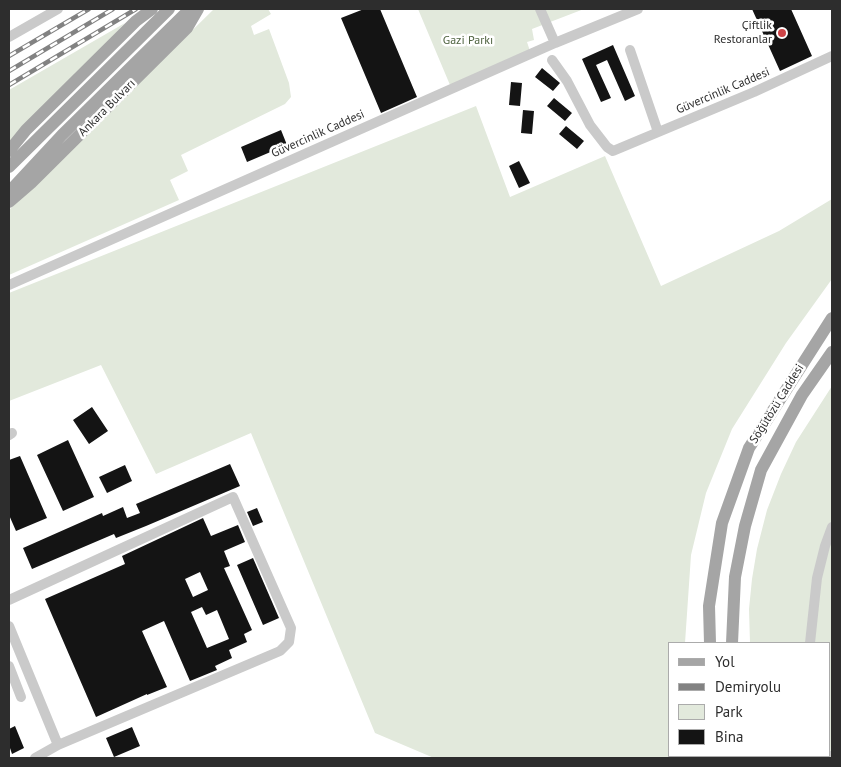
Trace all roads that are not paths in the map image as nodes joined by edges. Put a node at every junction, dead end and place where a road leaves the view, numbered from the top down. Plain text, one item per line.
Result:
1 (58, 9) edge
2 (152, 9) edge
3 (169, 9) edge
4 (190, 9) edge
5 (198, 9) edge
6 (540, 9) edge
7 (638, 9) edge
8 (9, 37) edge
9 (555, 43) junction
10 (630, 50) dead end
11 (832, 56) edge
12 (552, 60) dead end
13 (658, 132) junction
14 (9, 151) edge
15 (9, 167) edge
16 (9, 192) edge
17 (9, 202) edge
18 (9, 284) edge
19 (832, 318) edge
20 (832, 352) edge
21 (832, 527) edge
22 (9, 600) edge
23 (9, 626) edge
24 (710, 642) edge
25 (732, 642) edge
26 (810, 642) edge
27 (9, 666) edge
28 (21, 697) dead end
29 (58, 745) junction
30 (35, 758) edge

1 - 8 street
2 - 14 main road
3 - 15 main road
4 - 16 main road, Ankara Bulvarı
5 - 17 main road, Ankara Bulvarı
6 - 9 street
7 - 9 street, Güvercinlik Caddesi
9 - 18 street, Güvercinlik Caddesi
10 - 13 street
11 - 13 street, Güvercinlik Caddesi
12 - 13 street, Güvercinlik Caddesi
19 - 24 main road, Söğütözü Caddesi
20 - 25 main road, Söğütözü Caddesi
21 - 26 street
22 - 29 street
23 - 29 street
27 - 28 street
29 - 30 street

